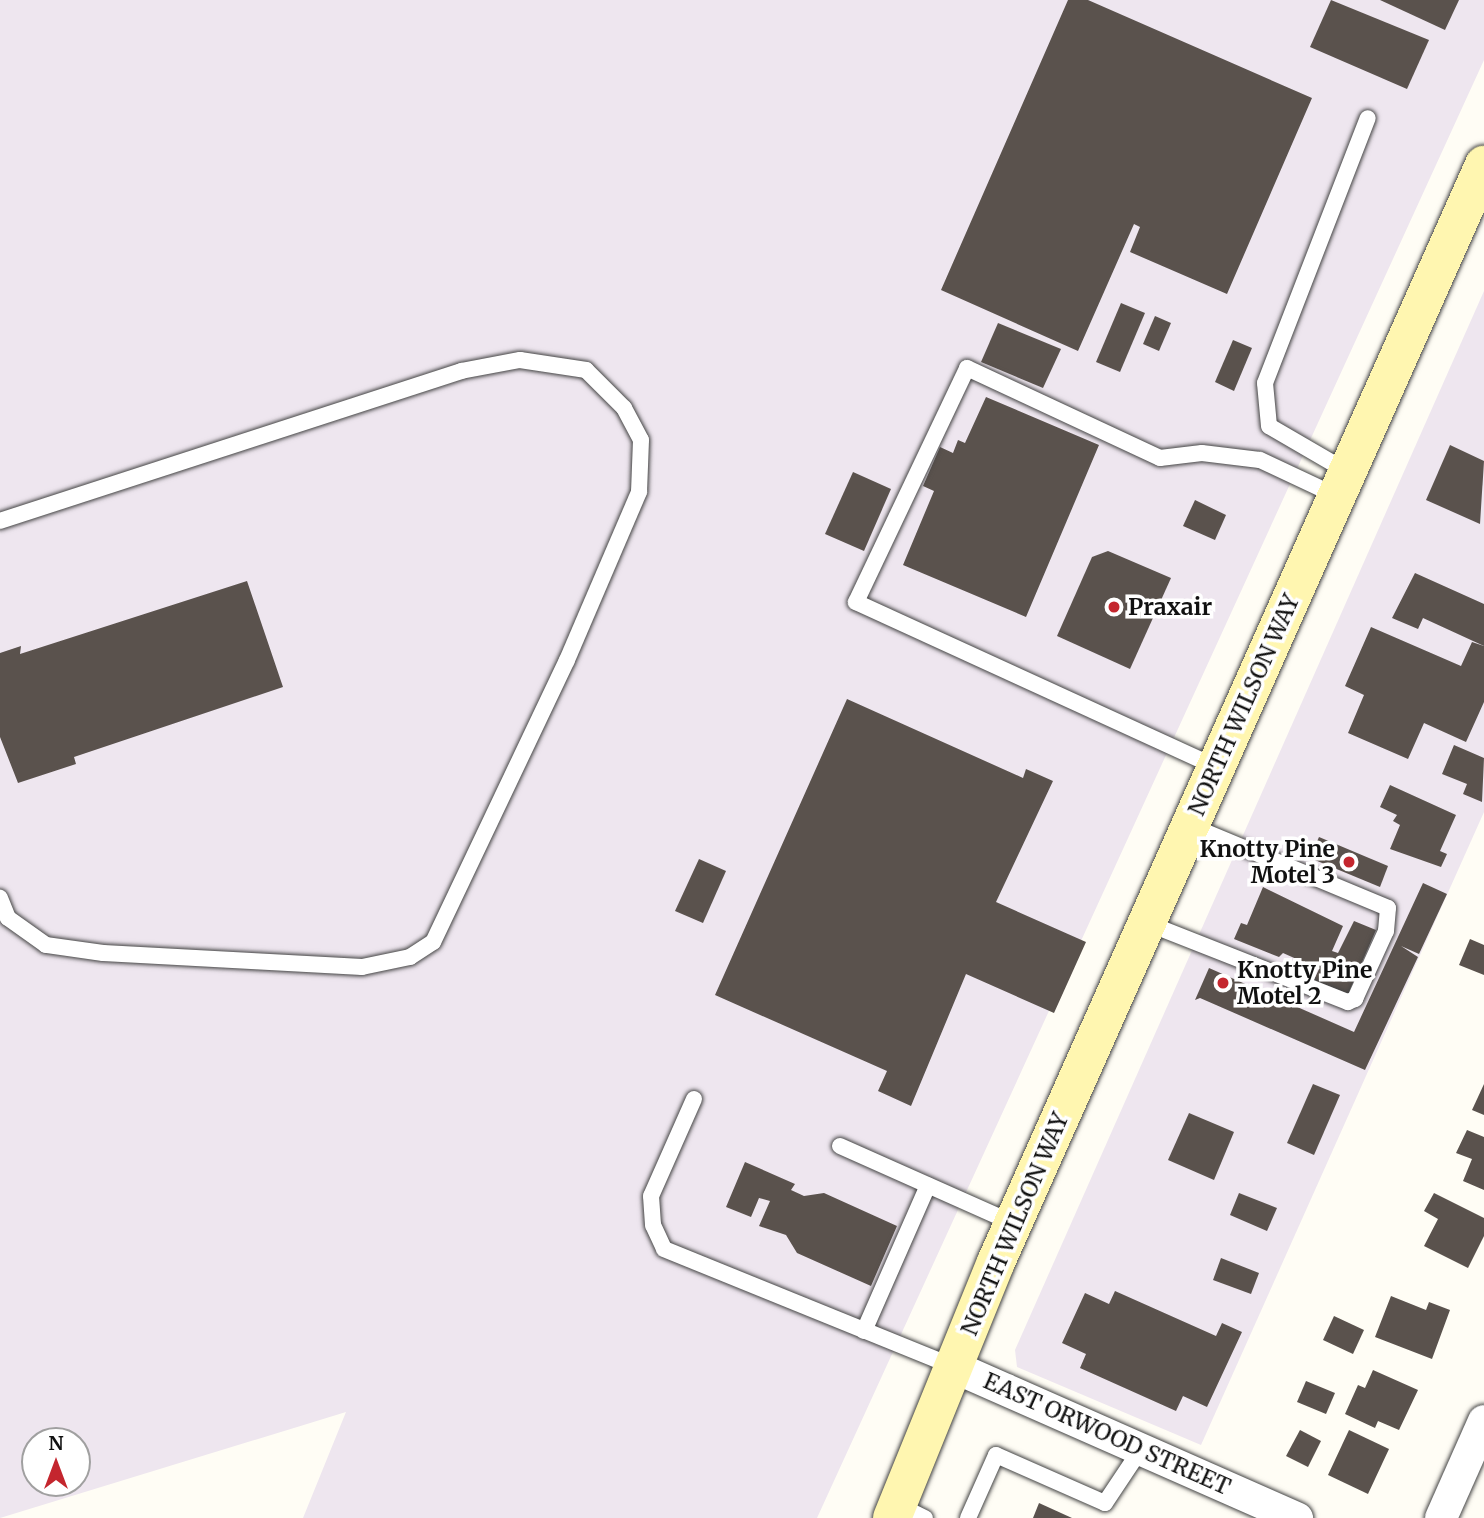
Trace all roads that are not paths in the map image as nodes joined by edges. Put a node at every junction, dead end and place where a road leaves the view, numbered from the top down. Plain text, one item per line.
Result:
1 (1368, 118) dead end
2 (1484, 165) edge
3 (1342, 484) junction
4 (0, 522) edge
5 (1216, 766) junction
6 (1190, 826) junction
7 (0, 898) edge
8 (1147, 923) junction
9 (694, 1099) dead end
10 (840, 1146) dead end
11 (928, 1185) junction
12 (1013, 1223) junction
13 (864, 1331) junction
14 (954, 1367) junction
15 (1484, 1421) edge
16 (1140, 1449) junction
17 (905, 1514) edge
18 (968, 1518) edge
19 (1297, 1518) edge
20 (1441, 1518) edge

1 - 3 lane
2 - 3 main road, NORTH WILSON WAY
3 - 5 main road, NORTH WILSON WAY
3 - 5 lane
4 - 7 lane
5 - 6 main road, NORTH WILSON WAY
6 - 8 main road, NORTH WILSON WAY
6 - 8 lane
8 - 12 main road, NORTH WILSON WAY
9 - 13 lane
10 - 11 lane
11 - 12 lane
11 - 13 lane
12 - 14 main road, NORTH WILSON WAY
13 - 14 lane
14 - 16 street, EAST ORWOOD STREET
14 - 17 main road, NORTH WILSON WAY
15 - 20 street
16 - 18 lane
16 - 19 street, EAST ORWOOD STREET

